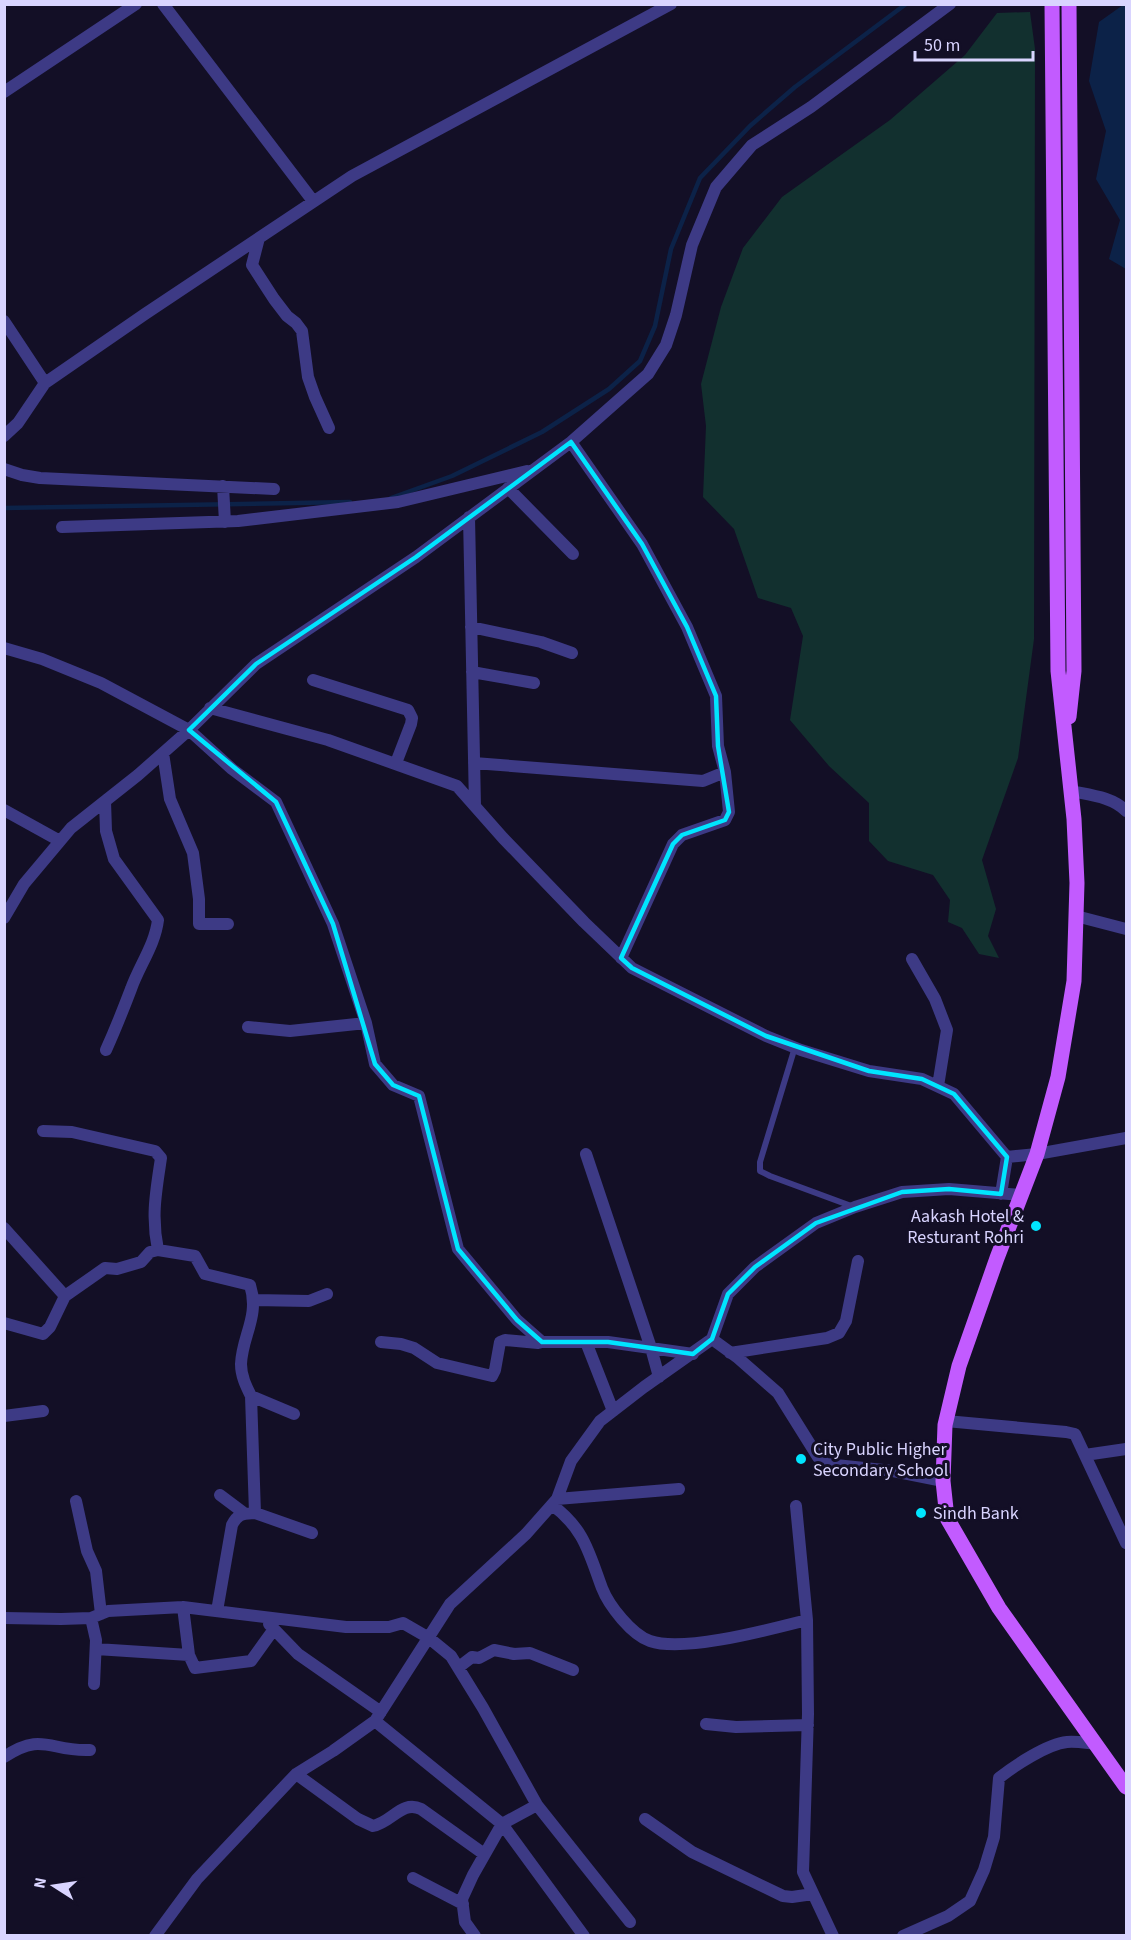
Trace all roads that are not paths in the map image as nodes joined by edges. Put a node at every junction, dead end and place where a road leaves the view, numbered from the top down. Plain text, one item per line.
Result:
1 (136, 4) edge
2 (163, 4) edge
3 (671, 4) edge
4 (950, 4) edge
5 (1052, 4) edge
6 (1069, 4) edge
7 (4, 92) edge
8 (314, 201) junction
9 (259, 238) junction
10 (4, 321) edge
11 (45, 383) junction
12 (329, 428) dead end
13 (4, 436) edge
14 (571, 442) junction
15 (4, 469) edge
16 (535, 469) junction
17 (508, 488) junction
18 (274, 489) dead end
19 (223, 490) junction
20 (469, 517) junction
21 (225, 518) junction
22 (62, 527) dead end
23 (573, 554) dead end
24 (471, 627) junction
25 (4, 648) edge
26 (572, 652) dead end
27 (472, 672) junction
28 (313, 680) dead end
29 (534, 683) dead end
30 (210, 708) junction
31 (189, 730) junction
32 (1066, 744) junction
33 (163, 753) junction
34 (396, 763) junction
35 (474, 763) junction
36 (724, 772) junction
37 (1071, 791) junction
38 (105, 801) junction
39 (475, 806) junction
40 (4, 810) edge
41 (1126, 811) edge
42 (60, 841) junction
43 (1076, 916) junction
44 (4, 918) edge
45 (228, 924) dead end
46 (1126, 929) edge
47 (621, 958) junction
48 (912, 959) dead end
49 (366, 1023) junction
50 (248, 1026) dead end
51 (795, 1047) junction
52 (106, 1050) dead end
53 (938, 1086) junction
54 (43, 1131) dead end
55 (1126, 1138) edge
56 (586, 1154) dead end
57 (1037, 1154) junction
58 (1007, 1157) junction
59 (1001, 1194) junction
60 (1020, 1195) junction
61 (855, 1207) junction
62 (4, 1228) edge
63 (158, 1250) junction
64 (858, 1261) dead end
65 (327, 1294) dead end
66 (66, 1296) junction
67 (253, 1299) junction
68 (4, 1323) edge
69 (712, 1339) junction
70 (381, 1342) dead end
71 (542, 1342) junction
72 (586, 1342) junction
73 (651, 1348) junction
74 (730, 1353) junction
75 (693, 1354) junction
76 (659, 1377) junction
77 (251, 1396) junction
78 (43, 1411) dead end
79 (613, 1411) junction
80 (294, 1414) dead end
81 (4, 1416) edge
82 (946, 1421) junction
83 (1126, 1449) edge
84 (1085, 1455) junction
85 (943, 1481) junction
86 (679, 1489) dead end
87 (220, 1495) dead end
88 (76, 1501) dead end
89 (555, 1502) junction
90 (796, 1506) dead end
91 (249, 1513) junction
92 (312, 1533) dead end
93 (1126, 1543) edge
94 (183, 1607) junction
95 (217, 1611) junction
96 (96, 1616) junction
97 (261, 1617) junction
98 (4, 1618) edge
99 (807, 1620) junction
100 (273, 1629) junction
101 (429, 1638) junction
102 (96, 1649) junction
103 (189, 1655) junction
104 (459, 1667) junction
105 (573, 1670) dead end
106 (94, 1684) dead end
107 (378, 1717) junction
108 (706, 1724) dead end
109 (808, 1725) junction
110 (1096, 1744) junction
111 (90, 1750) dead end
112 (4, 1757) edge
113 (296, 1774) junction
114 (1126, 1787) edge
115 (537, 1805) junction
116 (645, 1819) dead end
117 (502, 1824) junction
118 (484, 1854) junction
119 (413, 1878) dead end
120 (813, 1894) junction
121 (463, 1904) junction
122 (630, 1922) dead end
123 (155, 1935) edge
124 (475, 1935) edge
125 (584, 1935) edge
126 (833, 1935) edge
127 (903, 1935) edge

1 - 7 street
2 - 8 street
3 - 8 street
4 - 14 street
5 - 32 main road
6 - 32 main road
8 - 9 street
9 - 11 street
9 - 12 street
10 - 11 street
11 - 13 street
14 - 16 street
14 - 36 street
15 - 19 street
16 - 17 street
16 - 21 street
17 - 20 street
17 - 23 street
18 - 19 street
19 - 21 street
20 - 24 street
20 - 30 street
21 - 22 street
24 - 26 street
24 - 27 street
25 - 31 street
27 - 29 street
27 - 35 street
28 - 34 street
30 - 31 street
30 - 34 street
31 - 33 street
31 - 49 street
32 - 37 main road
33 - 38 street
33 - 45 street
34 - 39 street
35 - 36 street
35 - 39 street
36 - 47 street
37 - 41 street
37 - 43 main road
38 - 42 street
38 - 52 street
39 - 47 street
40 - 42 street
42 - 44 street
43 - 46 street
43 - 57 main road
47 - 51 street
48 - 53 street
49 - 50 street
49 - 71 street
51 - 53 street
51 - 61 lane
53 - 58 street
54 - 63 street
55 - 57 street
56 - 73 street
57 - 58 street
57 - 60 main road
58 - 59 street
59 - 60 street
59 - 61 street
60 - 82 main road
61 - 69 street
62 - 66 street
63 - 66 street
63 - 67 street
64 - 74 street
65 - 67 street
66 - 68 street
67 - 77 street
69 - 74 street
69 - 75 street
70 - 71 street
71 - 72 street
72 - 73 street
72 - 79 street
73 - 75 street
73 - 76 street
74 - 85 street
75 - 76 street
76 - 79 street
77 - 80 street
77 - 91 street
78 - 81 street
79 - 89 street
82 - 84 street
82 - 85 main road
83 - 84 street
84 - 93 street
85 - 110 main road
86 - 89 street
87 - 91 street
88 - 96 street
89 - 99 street
89 - 101 street
90 - 99 street
91 - 92 street
91 - 95 street
94 - 95 street
94 - 96 street
94 - 103 street
95 - 97 street
96 - 98 street
96 - 102 street
97 - 100 street
97 - 101 street
99 - 109 street
100 - 103 street
100 - 107 street
101 - 104 street
101 - 107 street
102 - 103 street
102 - 106 street
104 - 105 street
104 - 115 street
107 - 113 street
107 - 117 street
108 - 109 street
109 - 120 street
110 - 114 main road
110 - 127 street
111 - 112 street
113 - 118 street
113 - 123 street
115 - 117 street
115 - 122 street
116 - 120 street
117 - 118 street
117 - 125 street
118 - 121 street
119 - 121 street
120 - 126 street
121 - 124 street

